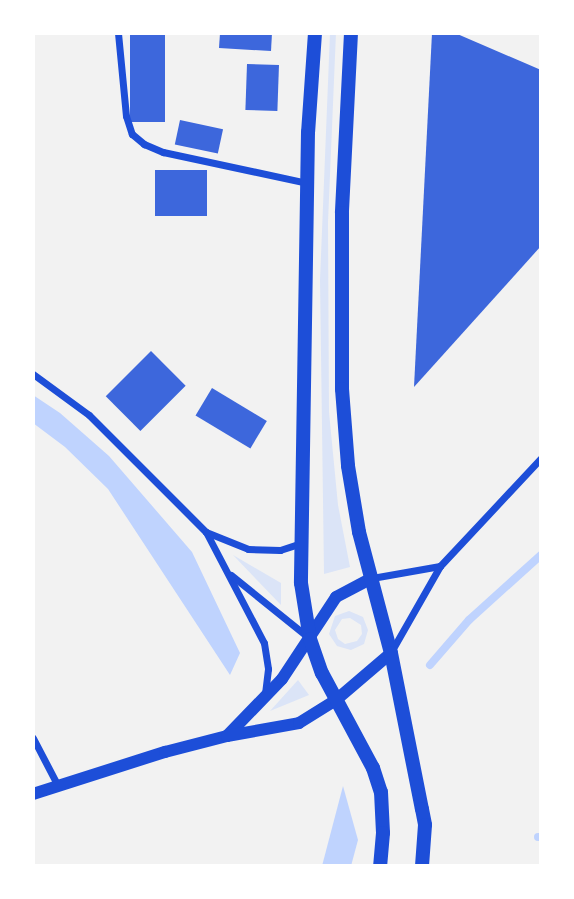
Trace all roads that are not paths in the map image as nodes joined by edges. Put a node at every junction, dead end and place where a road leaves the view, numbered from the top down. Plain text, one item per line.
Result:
1 (118, 33) edge
2 (315, 33) edge
3 (351, 33) edge
4 (307, 183) junction
5 (33, 374) edge
6 (541, 458) edge
7 (206, 532) junction
8 (302, 543) junction
9 (440, 566) junction
10 (227, 573) junction
11 (372, 578) junction
12 (310, 639) junction
13 (391, 653) junction
14 (336, 700) junction
15 (265, 701) junction
16 (227, 736) junction
17 (33, 738) edge
18 (58, 786) junction
19 (33, 794) edge
20 (380, 866) edge
21 (422, 866) edge

1 - 4 street
2 - 4 main road
3 - 11 main road
4 - 8 main road
5 - 7 street
6 - 9 street
7 - 8 street
7 - 10 street
8 - 12 main road
9 - 11 street
9 - 13 street
10 - 12 street
10 - 15 street
11 - 12 street
11 - 13 main road
12 - 14 main road
12 - 15 street
13 - 14 street
13 - 21 main road
14 - 16 street
14 - 20 main road
15 - 16 street
16 - 18 street
17 - 18 street
18 - 19 street

